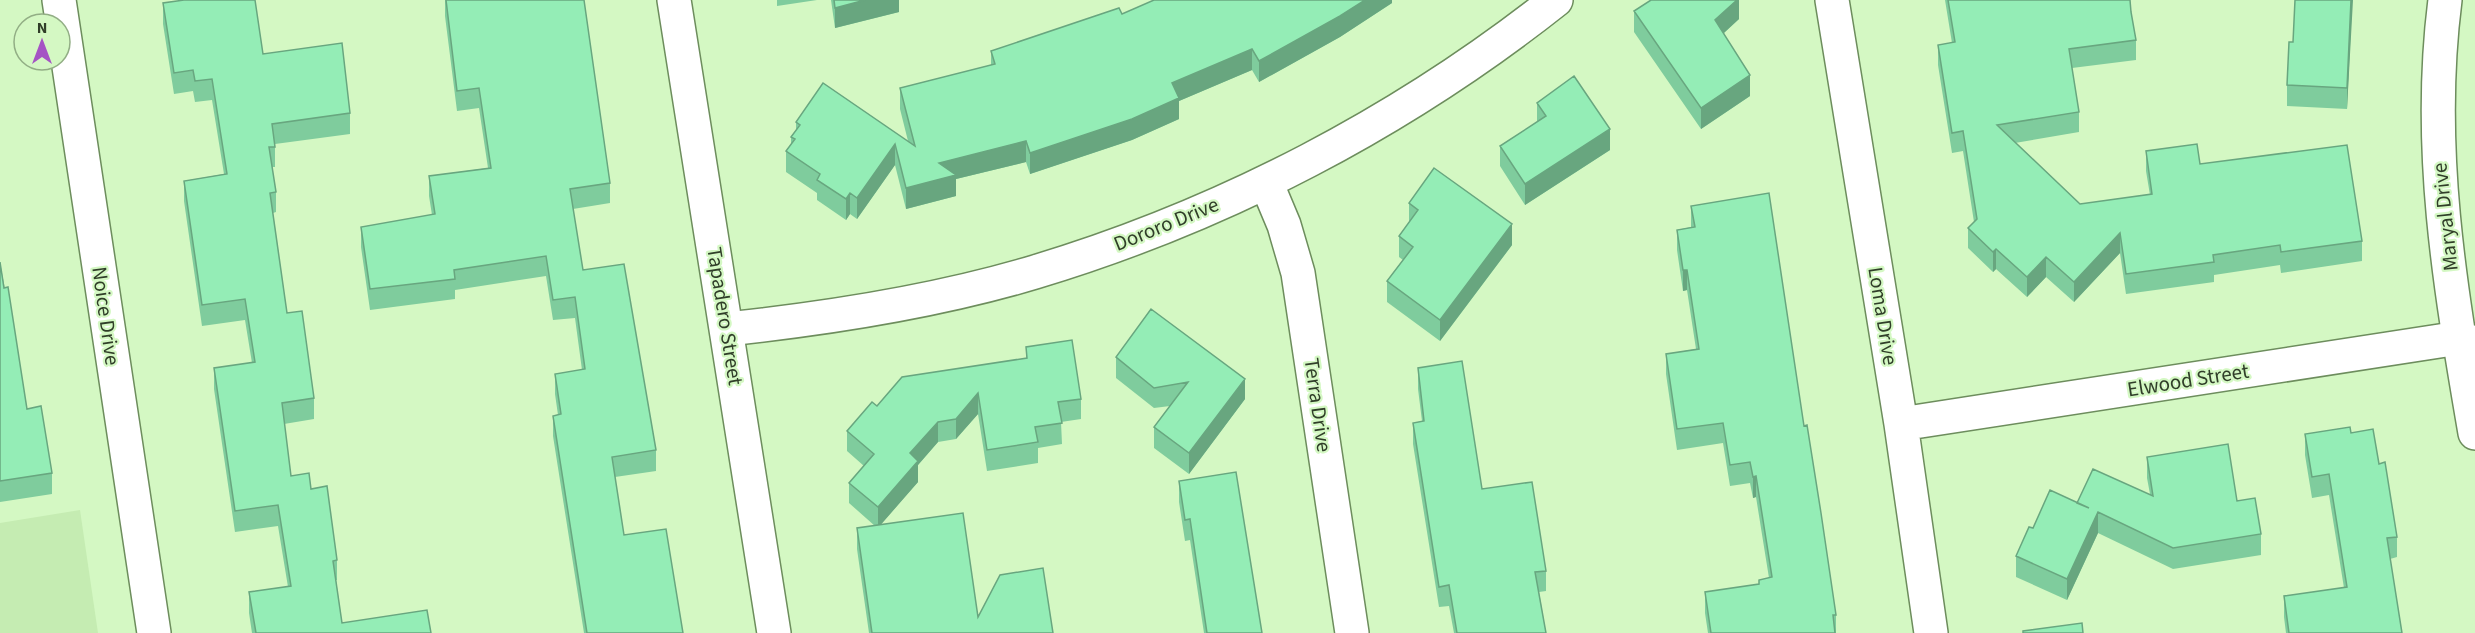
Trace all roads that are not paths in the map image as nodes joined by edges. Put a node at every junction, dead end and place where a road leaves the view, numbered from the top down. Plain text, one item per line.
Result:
1 (58, 0) edge
2 (674, 0) edge
3 (1556, 0) edge
4 (1832, 0) edge
5 (2445, 0) edge
6 (1266, 182) junction
7 (727, 329) junction
8 (2467, 341) edge
9 (1901, 424) junction
10 (2475, 433) edge
11 (154, 633) edge
12 (774, 633) edge
13 (1352, 633) edge
14 (1931, 633) edge

1 - 11 street, Noice Drive
2 - 7 street, Tapadero Street
3 - 6 street, Dororo Drive
4 - 9 street, Loma Drive
5 - 8 street, Maryal Drive
6 - 7 street, Dororo Drive
6 - 13 street, Terra Drive
7 - 12 street, Tapadero Street
8 - 9 street, Elwood Street
8 - 10 street, Maryal Drive
9 - 14 street, Loma Drive

